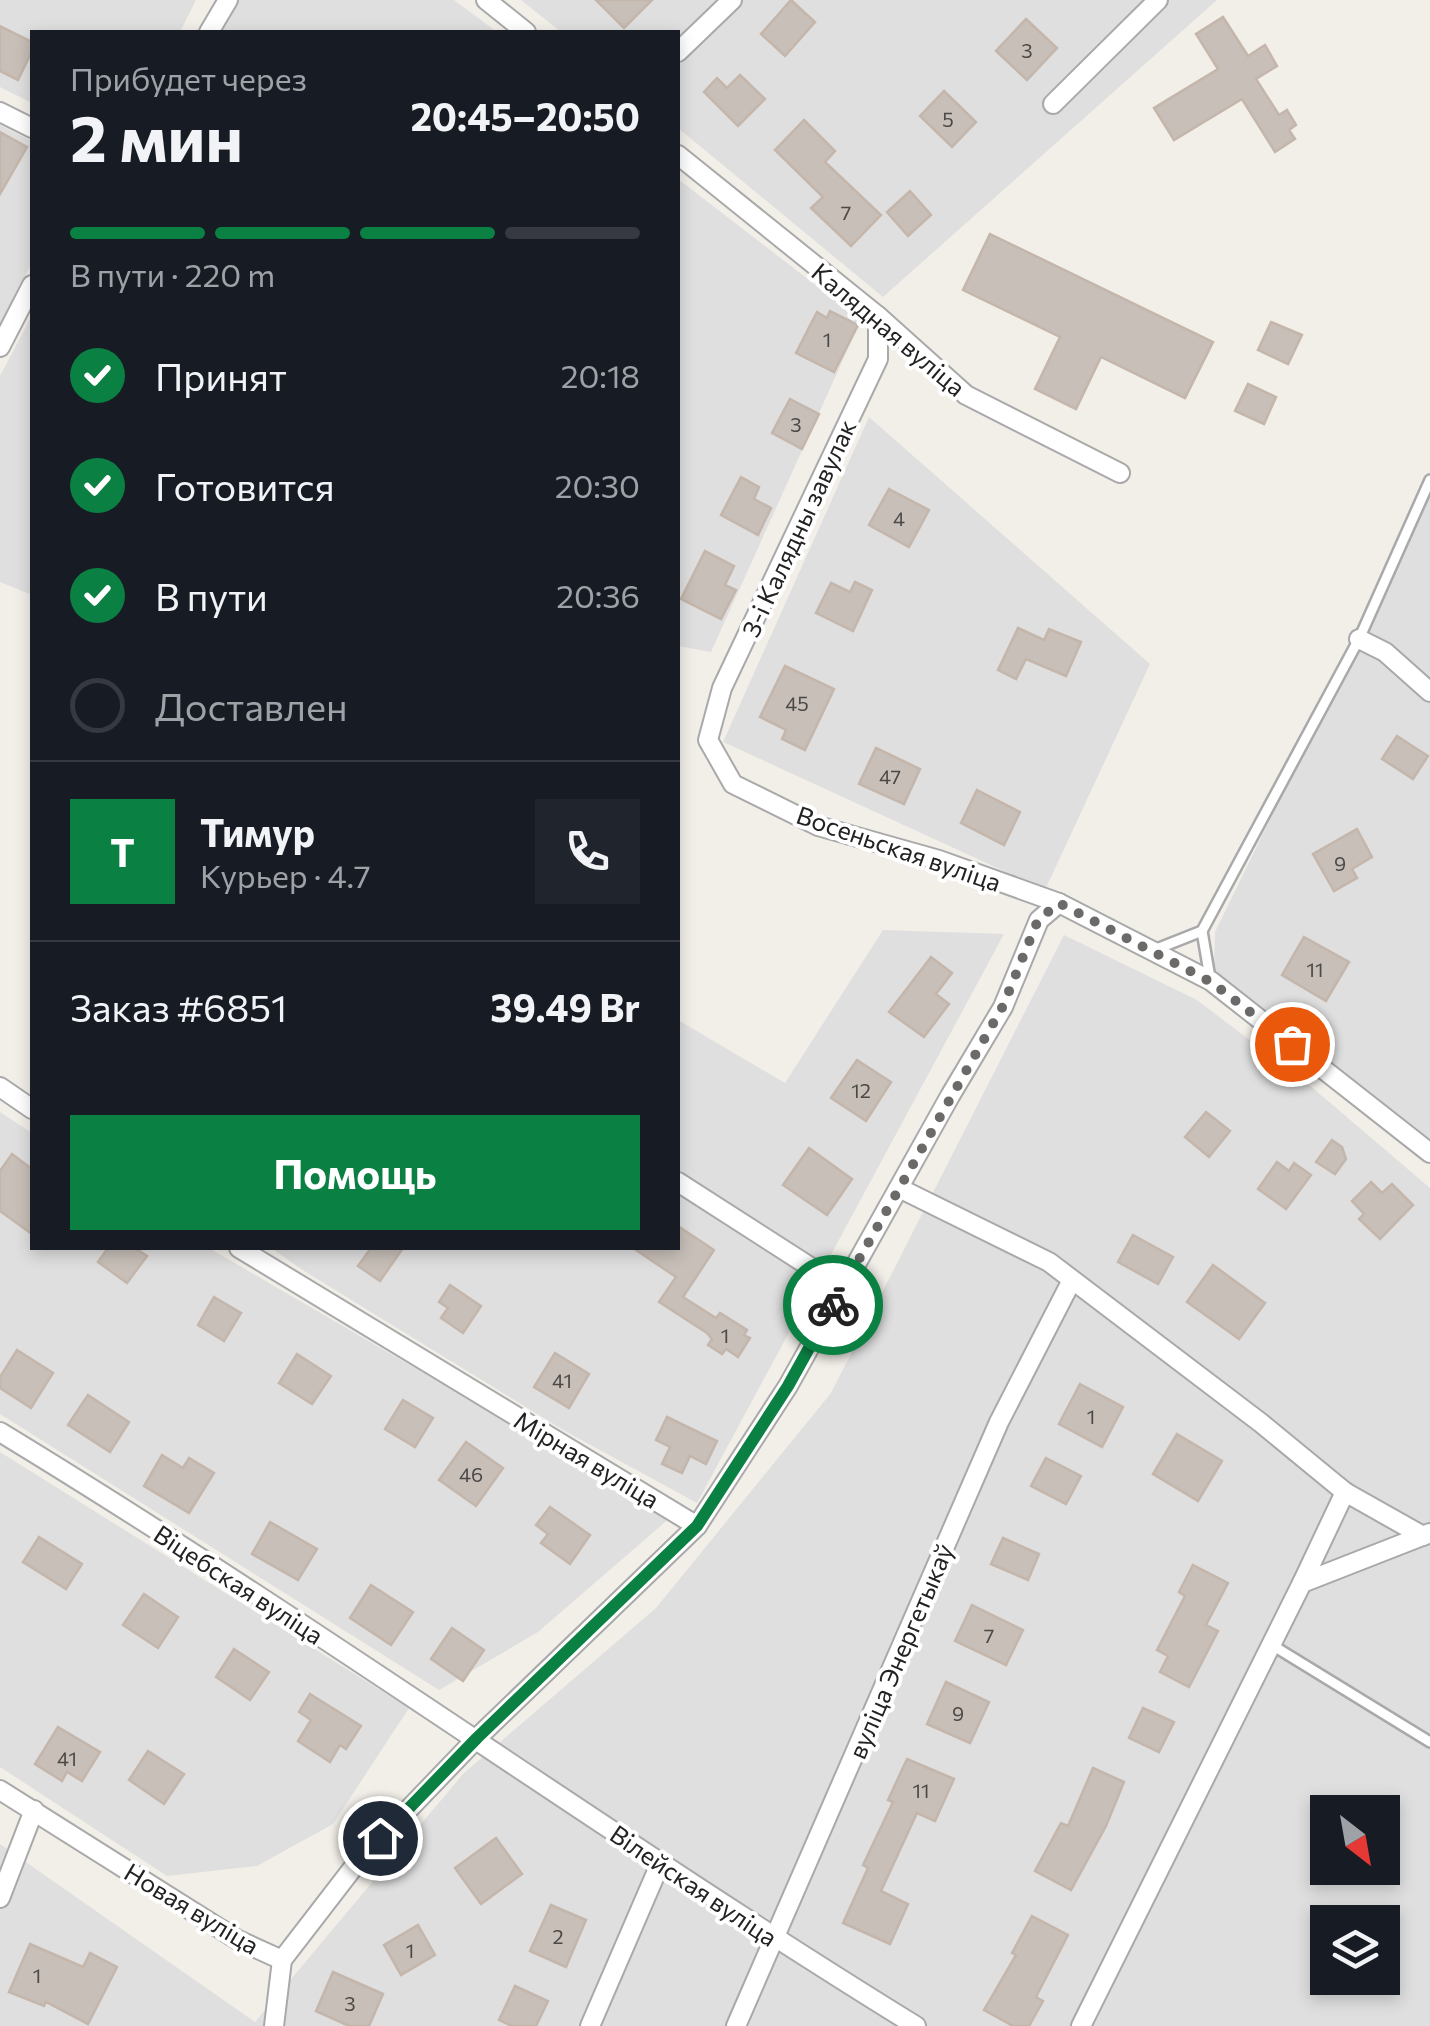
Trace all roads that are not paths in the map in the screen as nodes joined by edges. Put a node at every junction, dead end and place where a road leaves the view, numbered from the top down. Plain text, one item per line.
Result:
1 (228, 0) edge
2 (486, 0) edge
3 (732, 0) edge
4 (1158, 0) edge
5 (210, 30) edge
6 (524, 30) edge
7 (680, 50) edge
8 (1053, 104) dead end
9 (0, 112) edge
10 (30, 127) edge
11 (680, 157) edge
12 (30, 288) edge
13 (878, 316) junction
14 (0, 347) edge
15 (1120, 473) dead end
16 (1430, 480) edge
17 (1358, 639) junction
18 (1430, 692) edge
19 (708, 740) joint
20 (1059, 903) junction
21 (1202, 931) junction
22 (1152, 951) junction
23 (1211, 982) junction
24 (0, 1088) edge
25 (30, 1108) edge
26 (1430, 1153) edge
27 (680, 1183) edge
28 (899, 1188) junction
29 (242, 1250) edge
30 (1072, 1280) junction
31 (843, 1288) junction
32 (0, 1432) edge
33 (1345, 1492) junction
34 (697, 1526) junction
35 (1426, 1535) edge
36 (1302, 1584) junction
37 (1269, 1644) junction
38 (477, 1738) junction
39 (1430, 1742) edge
40 (0, 1790) edge
41 (34, 1810) junction
42 (660, 1864) junction
43 (0, 1898) edge
44 (776, 1940) junction
45 (282, 1960) junction
46 (274, 2026) edge
47 (590, 2026) edge
48 (736, 2026) edge
49 (916, 2026) edge
50 (1082, 2026) edge

1 - 5 street
2 - 6 street
3 - 7 street
4 - 8 street
9 - 10 street
11 - 13 street, Калядная вуліца
12 - 14 street
13 - 15 street, Калядная вуліца
13 - 19 street, 3-і Калядны завулак
16 - 17 lane
17 - 18 street
17 - 21 lane
19 - 20 street, Восеньская вуліца
20 - 22 street, Восеньская вуліца
20 - 28 street
21 - 22 lane
21 - 23 lane
22 - 23 street, Восеньская вуліца
23 - 26 street, Восеньская вуліца
24 - 25 street
27 - 31 street
28 - 30 street
28 - 31 street
29 - 34 street, Мірная вуліца
30 - 33 street
30 - 44 street, вуліца Энергетыкаў
31 - 34 street
32 - 38 street, Віцебская вуліца
33 - 35 street
33 - 36 street
34 - 38 street, Новая вуліца
35 - 36 street
36 - 37 street
37 - 39 lane
37 - 50 street
38 - 42 street, Вілейская вуліца
38 - 45 street, Новая вуліца
40 - 41 street, Новая вуліца
41 - 43 street
41 - 45 street, Новая вуліца
42 - 44 street, Вілейская вуліца
42 - 47 street
44 - 48 street, вуліца Энергетыкаў
44 - 49 street, Вілейская вуліца
45 - 46 street

